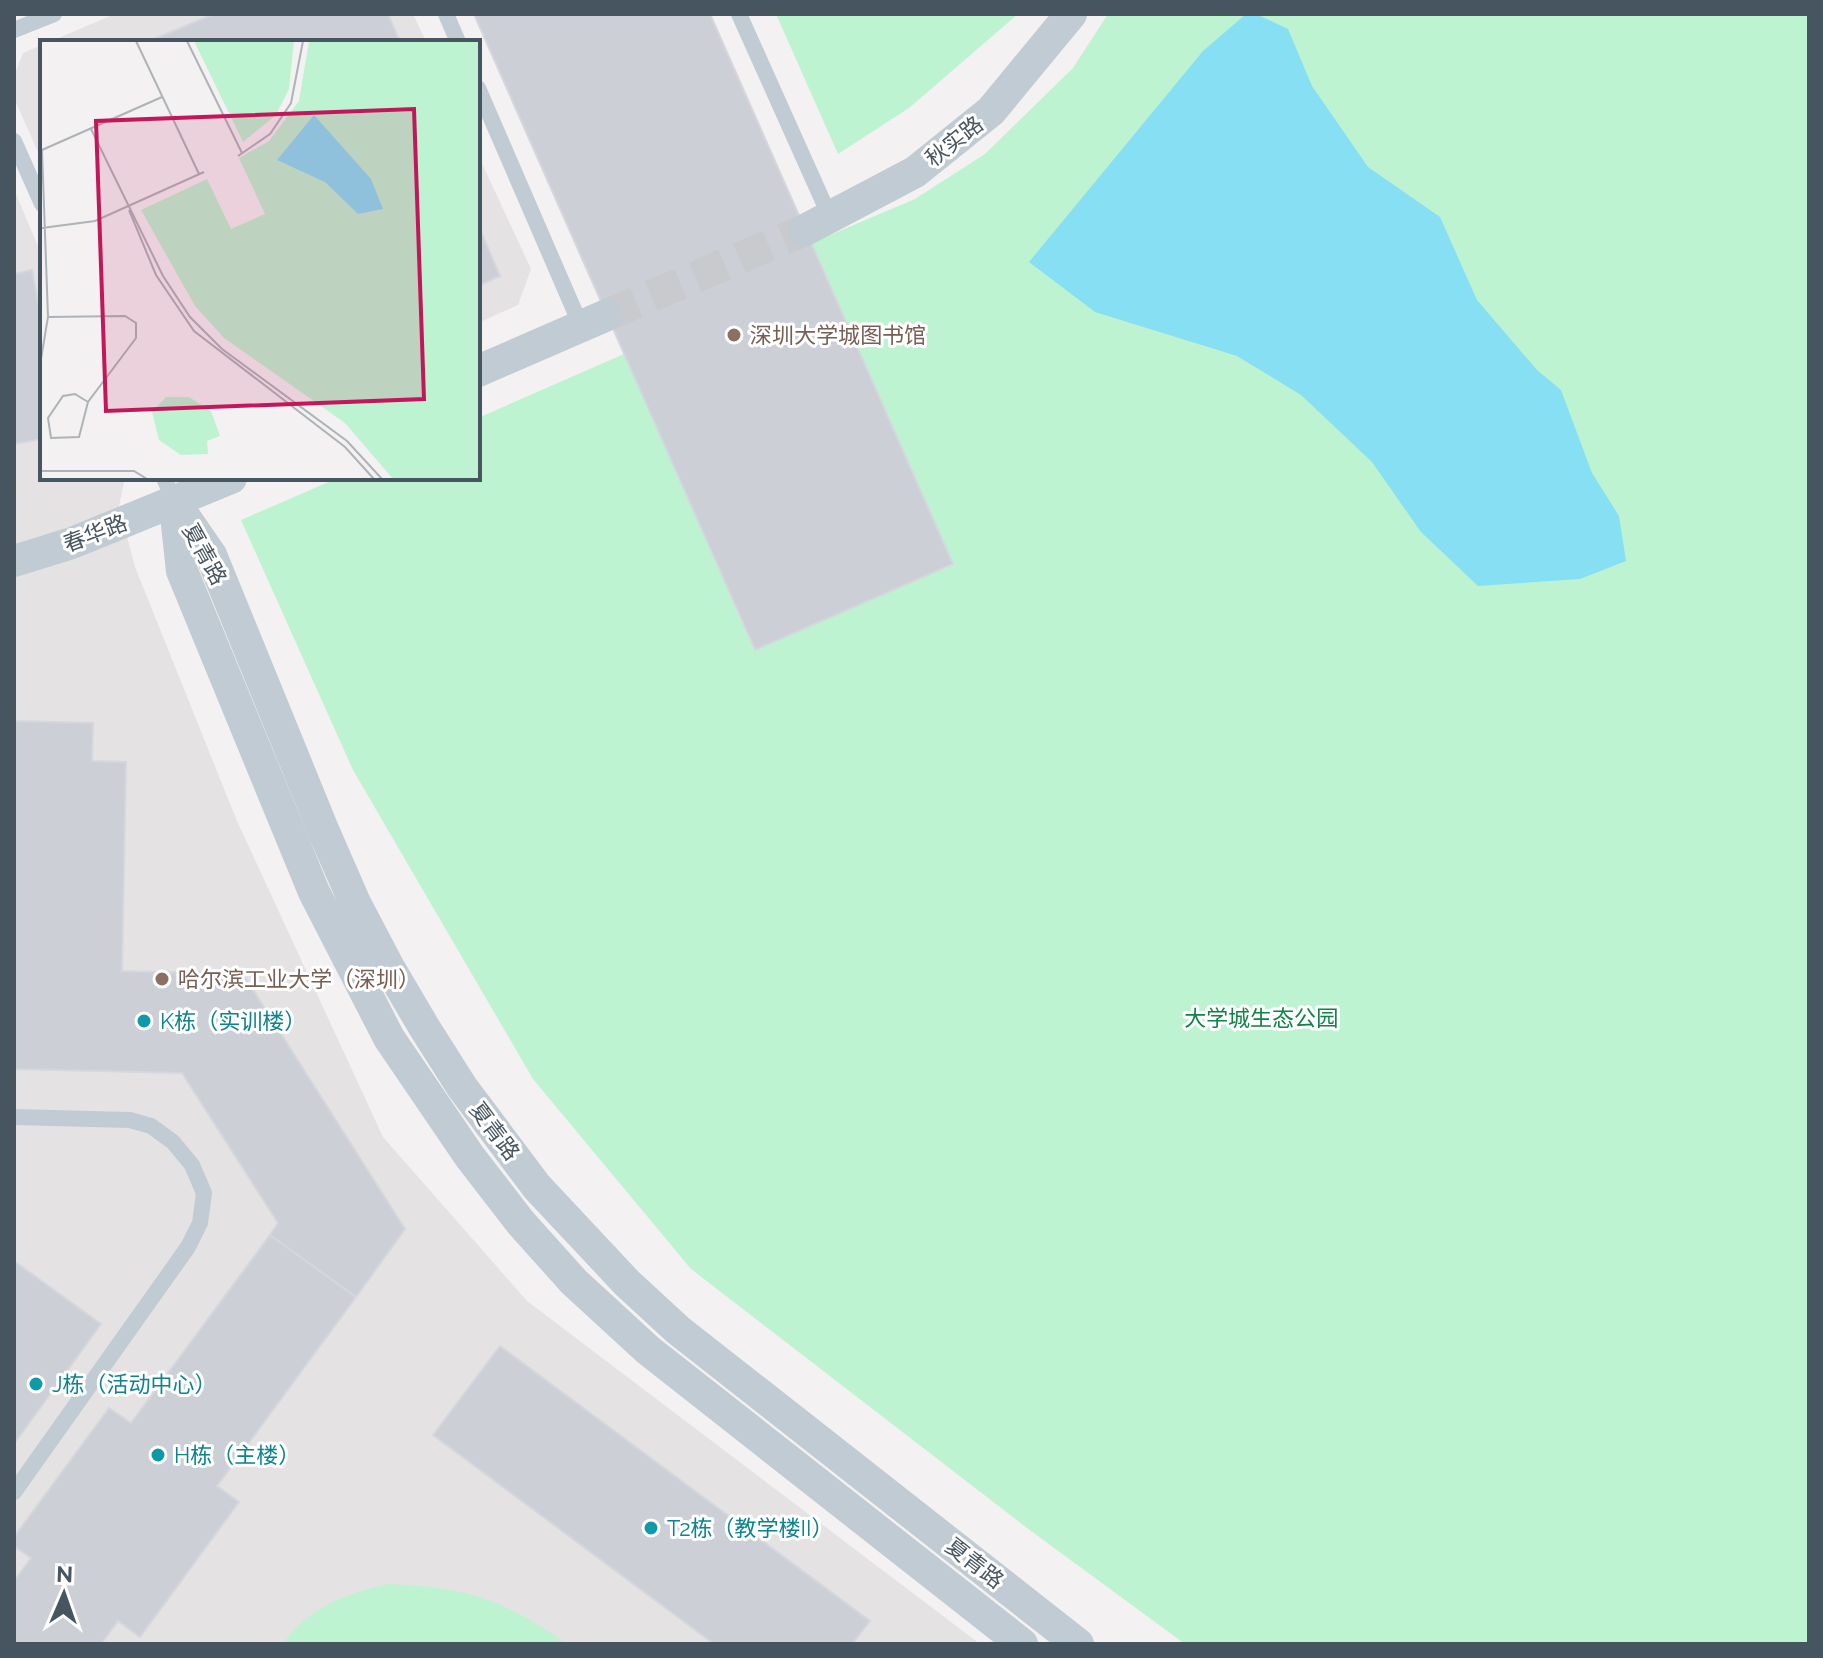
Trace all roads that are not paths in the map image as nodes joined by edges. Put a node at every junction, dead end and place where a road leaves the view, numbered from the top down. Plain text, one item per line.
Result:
1 (54, 14) edge
2 (446, 14) edge
3 (739, 14) edge
4 (1071, 14) edge
5 (14, 30) edge
6 (457, 40) edge
7 (480, 92) edge
8 (14, 141) edge
9 (40, 200) edge
10 (818, 223) joint
11 (594, 320) joint
12 (480, 370) edge
13 (221, 480) edge
14 (169, 490) edge
15 (14, 561) edge
16 (14, 1117) edge
17 (14, 1492) edge
18 (1022, 1644) edge
19 (1078, 1644) edge

1 - 5 lane
2 - 6 lane
3 - 10 lane
4 - 10 street, 秋实路
7 - 11 lane
8 - 9 lane
11 - 12 street
13 - 14 street
14 - 15 street, 春华路
14 - 18 street, 夏青路
14 - 19 street, 夏青路
16 - 17 lane

